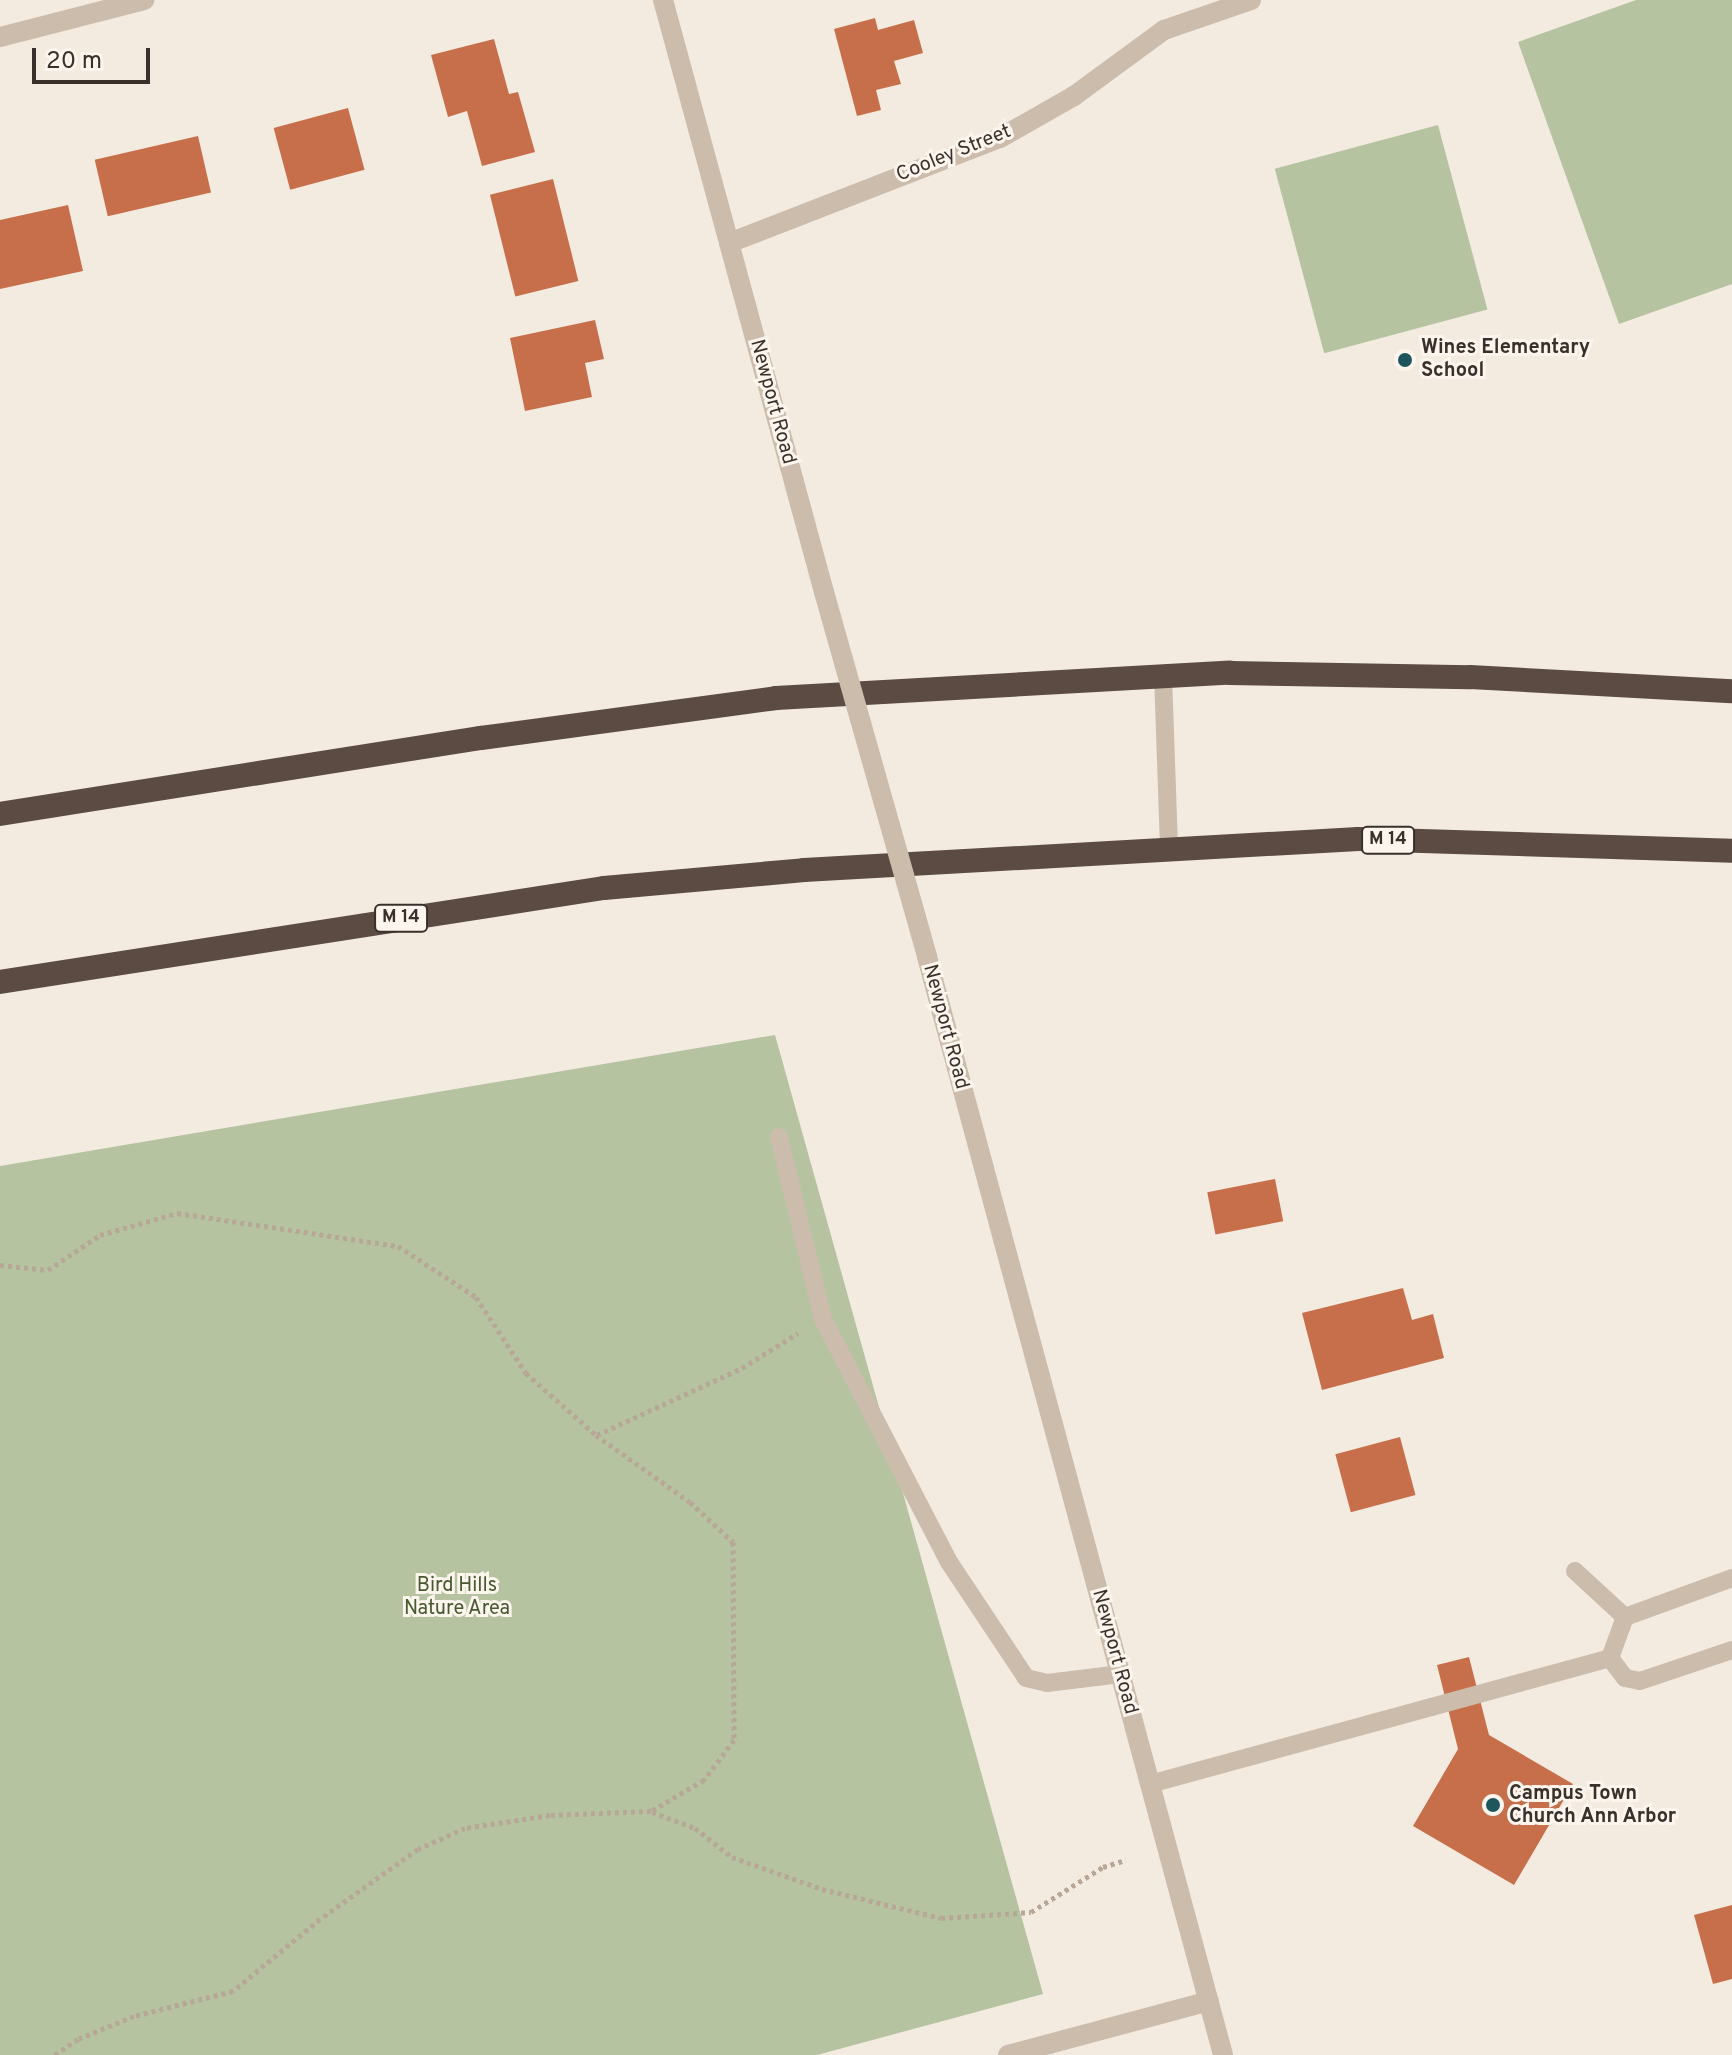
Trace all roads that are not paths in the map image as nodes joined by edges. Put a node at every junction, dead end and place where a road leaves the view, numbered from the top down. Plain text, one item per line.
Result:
1 (144, 0) edge
2 (663, 0) edge
3 (1251, 0) edge
4 (0, 37) edge
5 (729, 243) junction
6 (1163, 675) junction
7 (1732, 691) edge
8 (0, 814) edge
9 (1169, 848) junction
10 (1732, 851) edge
11 (0, 982) edge
12 (779, 1137) dead end
13 (1575, 1571) dead end
14 (1732, 1578) edge
15 (1625, 1617) junction
16 (1732, 1650) edge
17 (1610, 1658) junction
18 (1120, 1674) junction
19 (1150, 1784) junction
20 (1209, 2001) junction
21 (1008, 2055) edge
22 (1223, 2055) edge

1 - 4 street
2 - 5 street, Newport Road
3 - 5 street, Cooley Street
5 - 18 street, Newport Road, bridge
6 - 7 highway
6 - 8 highway
6 - 9 lane
9 - 10 highway, M 14
9 - 11 highway, M 14
12 - 18 lane
13 - 15 lane
14 - 15 lane
15 - 17 lane
16 - 17 lane
17 - 19 lane
18 - 19 street, Newport Road
19 - 20 street, Newport Road
20 - 21 street
20 - 22 street, Newport Road

